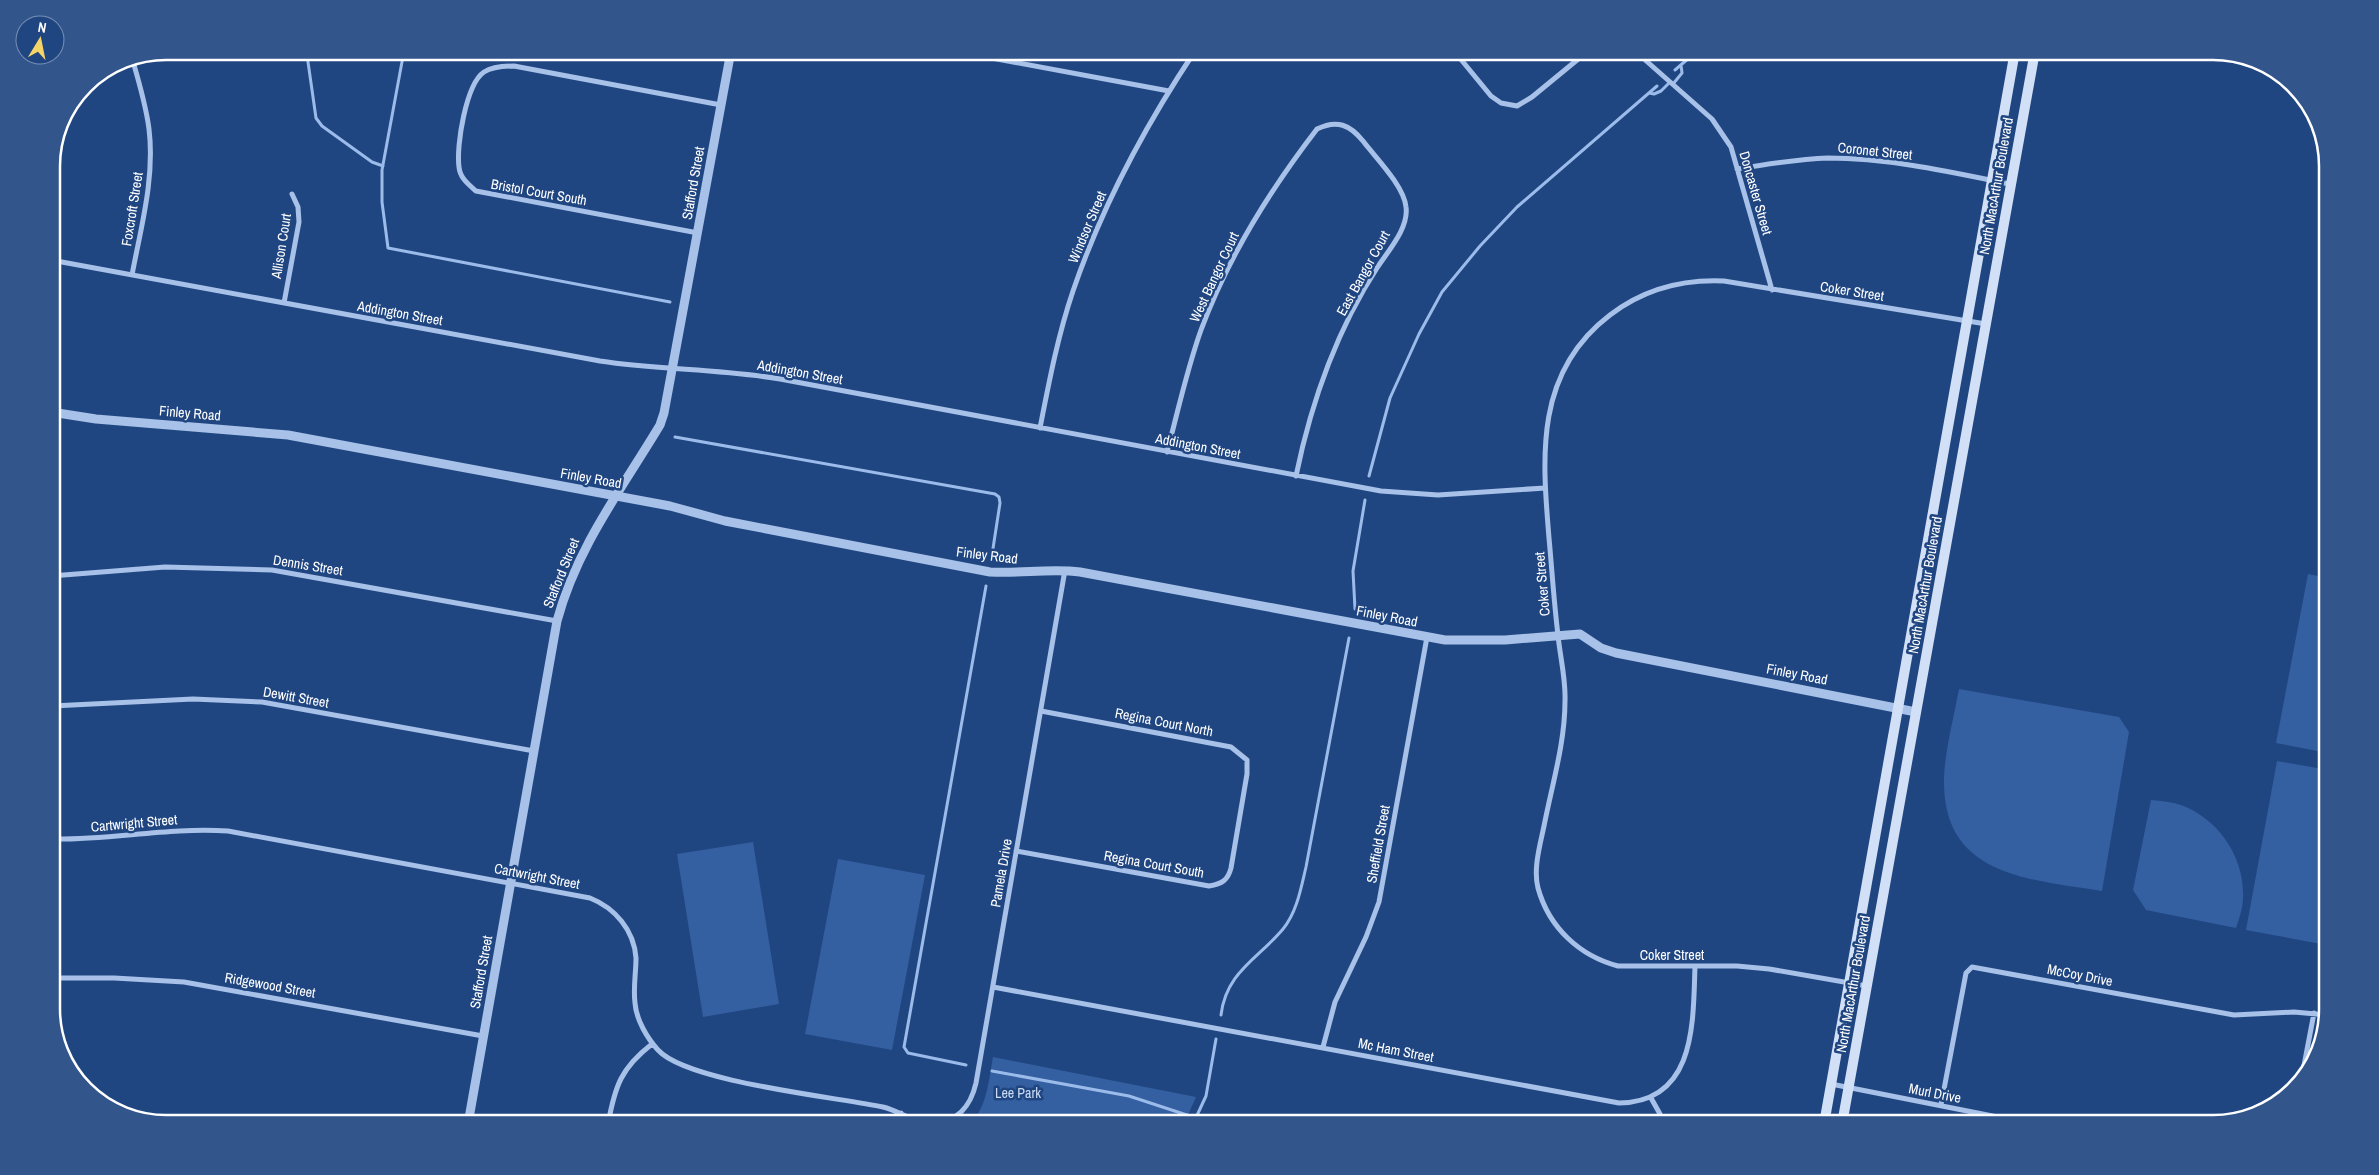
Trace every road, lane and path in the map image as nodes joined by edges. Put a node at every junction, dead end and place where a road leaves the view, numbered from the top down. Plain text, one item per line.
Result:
1 (730, 60) edge
2 (1002, 60) edge
3 (1189, 60) edge
4 (1461, 60) edge
5 (1577, 60) edge
6 (1645, 60) edge
7 (2014, 60) edge
8 (2033, 60) edge
9 (134, 65) edge
10 (1169, 91) junction
11 (722, 105) junction
12 (1317, 129) joint
13 (1737, 169) junction
14 (1992, 181) junction
15 (2010, 184) junction
16 (292, 194) dead end
17 (698, 233) junction
18 (60, 262) edge
19 (132, 275) junction
20 (1772, 290) junction
21 (284, 303) junction
22 (1967, 321) junction
23 (1986, 324) junction
24 (671, 367) junction
25 (1951, 409) junction
26 (1970, 412) junction
27 (60, 413) edge
28 (1040, 428) junction
29 (1167, 452) junction
30 (1296, 476) junction
31 (1544, 488) junction
32 (614, 495) junction
33 (1936, 497) junction
34 (1954, 500) junction
35 (1065, 570) junction
36 (60, 575) edge
37 (557, 621) junction
38 (1558, 636) junction
39 (1427, 637) junction
40 (1910, 643) junction
41 (1928, 646) junction
42 (60, 706) edge
43 (1898, 708) junction
44 (1041, 711) junction
45 (1916, 712) junction
46 (534, 751) junction
47 (1244, 792) joint
48 (60, 839) edge
49 (1016, 851) junction
50 (511, 882) junction
51 (1695, 966) junction
52 (60, 978) edge
53 (1849, 983) junction
54 (1867, 986) junction
55 (993, 987) junction
56 (2314, 1013) junction
57 (2319, 1014) edge
58 (483, 1036) junction
59 (652, 1044) junction
60 (1324, 1048) junction
61 (2305, 1062) edge
62 (1831, 1084) junction
63 (1848, 1087) junction
64 (1651, 1098) junction
65 (1941, 1105) junction
66 (901, 1113) joint
67 (470, 1115) edge
68 (610, 1115) edge
69 (905, 1115) edge
70 (957, 1115) edge
71 (1660, 1115) edge
72 (1826, 1115) edge
73 (1843, 1115) edge
74 (1990, 1115) edge

1 - 11 street, Stafford Street
2 - 10 street
3 - 10 street, Windsor Street
4 - 5 street
6 - 13 street, Doncaster Street
7 - 14 main road, North MacArthur Boulevard
8 - 15 main road, North MacArthur Boulevard
9 - 19 street, Foxcroft Street
10 - 28 street, Windsor Street
11 - 17 street, Stafford Street
11 - 17 street, Bristol Court South
12 - 29 street, West Bangor Court
12 - 30 street, East Bangor Court
13 - 14 street, Coronet Street
13 - 20 street, Doncaster Street
14 - 15 street, Coronet Street
14 - 22 main road, North MacArthur Boulevard
15 - 23 main road, North MacArthur Boulevard
16 - 21 street, Allison Court
17 - 24 street, Stafford Street
18 - 19 street, Addington Street
19 - 21 street, Addington Street
20 - 22 street, Coker Street
20 - 31 street, Coker Street
21 - 24 street, Addington Street
22 - 23 street, Coker Street
22 - 25 main road, North MacArthur Boulevard
23 - 26 main road, North MacArthur Boulevard
24 - 28 street, Addington Street
24 - 32 street, Stafford Street
25 - 26 main road
25 - 33 main road, North MacArthur Boulevard
26 - 34 main road, North MacArthur Boulevard
27 - 32 street, Finley Road
28 - 29 street, Addington Street
29 - 30 street, Addington Street
30 - 31 street, Addington Street
31 - 38 street, Coker Street
32 - 35 street, Finley Road
32 - 37 street, Stafford Street
33 - 34 main road
33 - 40 main road, North MacArthur Boulevard
34 - 41 main road, North MacArthur Boulevard
35 - 39 street, Finley Road
35 - 44 street, Pamela Drive
36 - 37 street, Dennis Street
37 - 46 street, Stafford Street
38 - 39 street, Finley Road
38 - 43 street, Finley Road
38 - 51 street, Coker Street
39 - 60 street, Sheffield Street
40 - 41 main road
40 - 43 main road, North MacArthur Boulevard
41 - 45 main road, North MacArthur Boulevard
42 - 46 street, Dewitt Street
43 - 45 street, Finley Road
43 - 53 main road, North MacArthur Boulevard
44 - 47 street, Regina Court North
44 - 49 street, Pamela Drive
45 - 54 main road, North MacArthur Boulevard
46 - 50 street, Stafford Street
47 - 49 street, Regina Court South
48 - 50 street, Cartwright Street
49 - 55 street, Pamela Drive
50 - 58 street, Stafford Street
50 - 59 street, Cartwright Street
51 - 53 street, Coker Street
51 - 64 street, Mc Ham Street
52 - 58 street, Ridgewood Street
53 - 54 street, Coker Street
53 - 62 main road, North MacArthur Boulevard
54 - 63 main road, North MacArthur Boulevard
55 - 60 street, Mc Ham Street
55 - 70 street, Pamela Drive
56 - 57 street, McCoy Drive
56 - 61 street
56 - 65 street, McCoy Drive
58 - 67 street, Stafford Street
59 - 66 street, Cartwright Street
59 - 68 street
60 - 64 street, Mc Ham Street
62 - 63 street, Murl Drive
62 - 72 main road, North MacArthur Boulevard
63 - 65 street, Murl Drive
63 - 73 main road, North MacArthur Boulevard
64 - 71 street
65 - 74 street, Murl Drive
66 - 69 street, Pamela Drive

